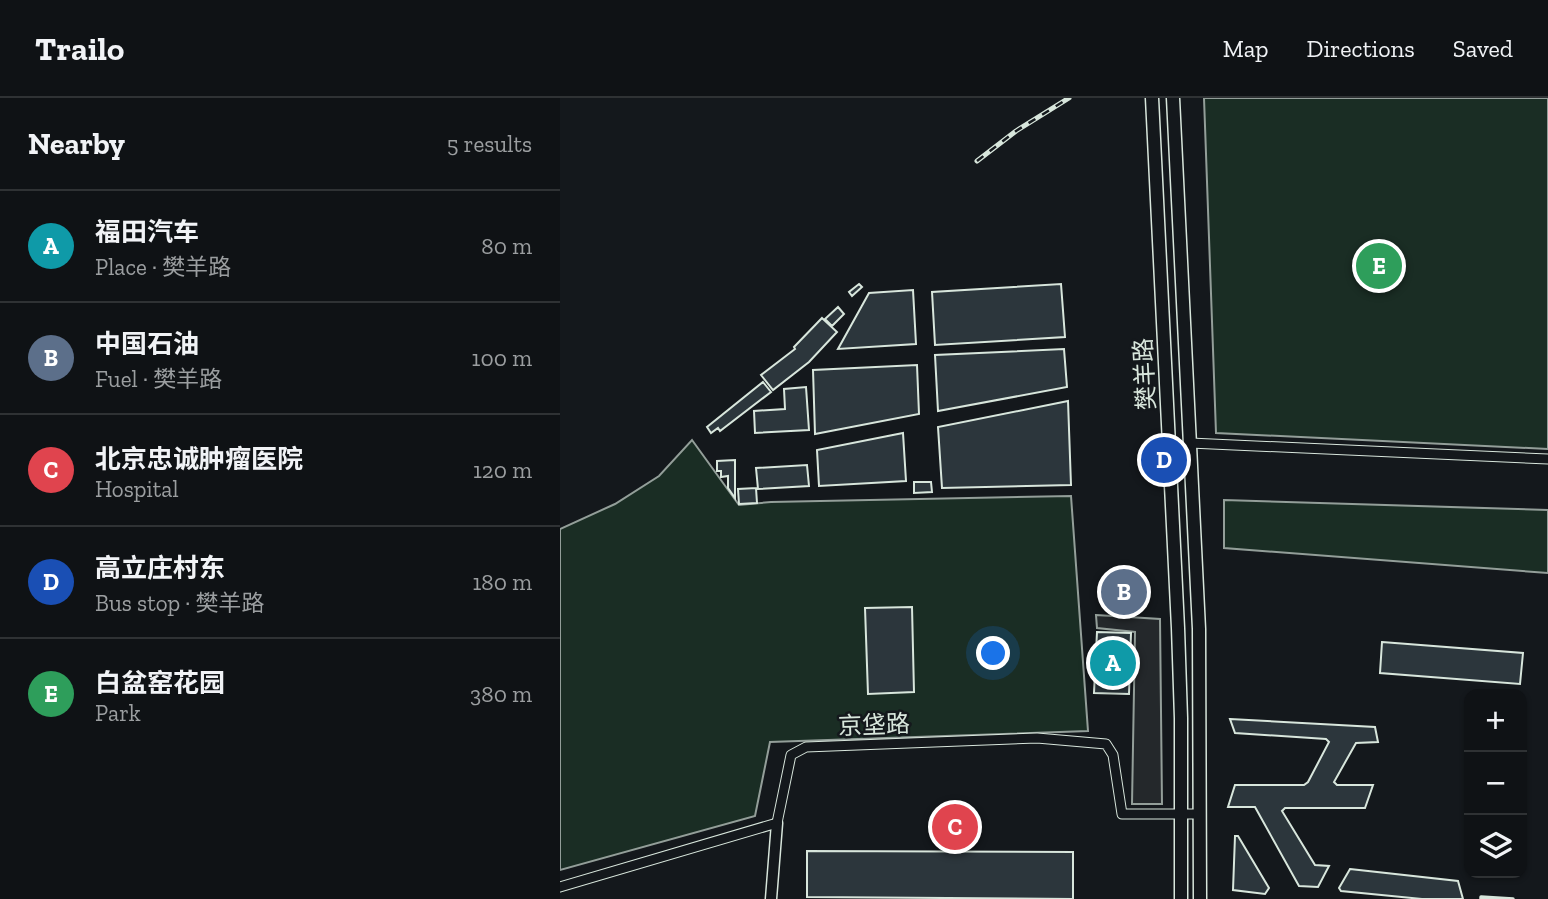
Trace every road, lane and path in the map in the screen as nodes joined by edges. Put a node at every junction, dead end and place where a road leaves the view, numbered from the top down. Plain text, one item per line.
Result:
1 (1152, 98) edge
2 (1173, 98) edge
3 (1190, 443) junction
4 (1548, 459) edge
5 (1181, 814) junction
6 (1200, 814) junction
7 (777, 823) junction
8 (560, 887) edge
9 (771, 899) edge
10 (1181, 899) edge
11 (1200, 899) edge

1 - 5 main road, 樊羊路
2 - 3 main road, 樊羊路
3 - 4 street
3 - 6 main road, 樊羊路
5 - 6 street, 京垡路
5 - 7 street, 京垡路
5 - 10 main road, 樊羊路
6 - 11 main road, 樊羊路
7 - 8 street
7 - 9 street

